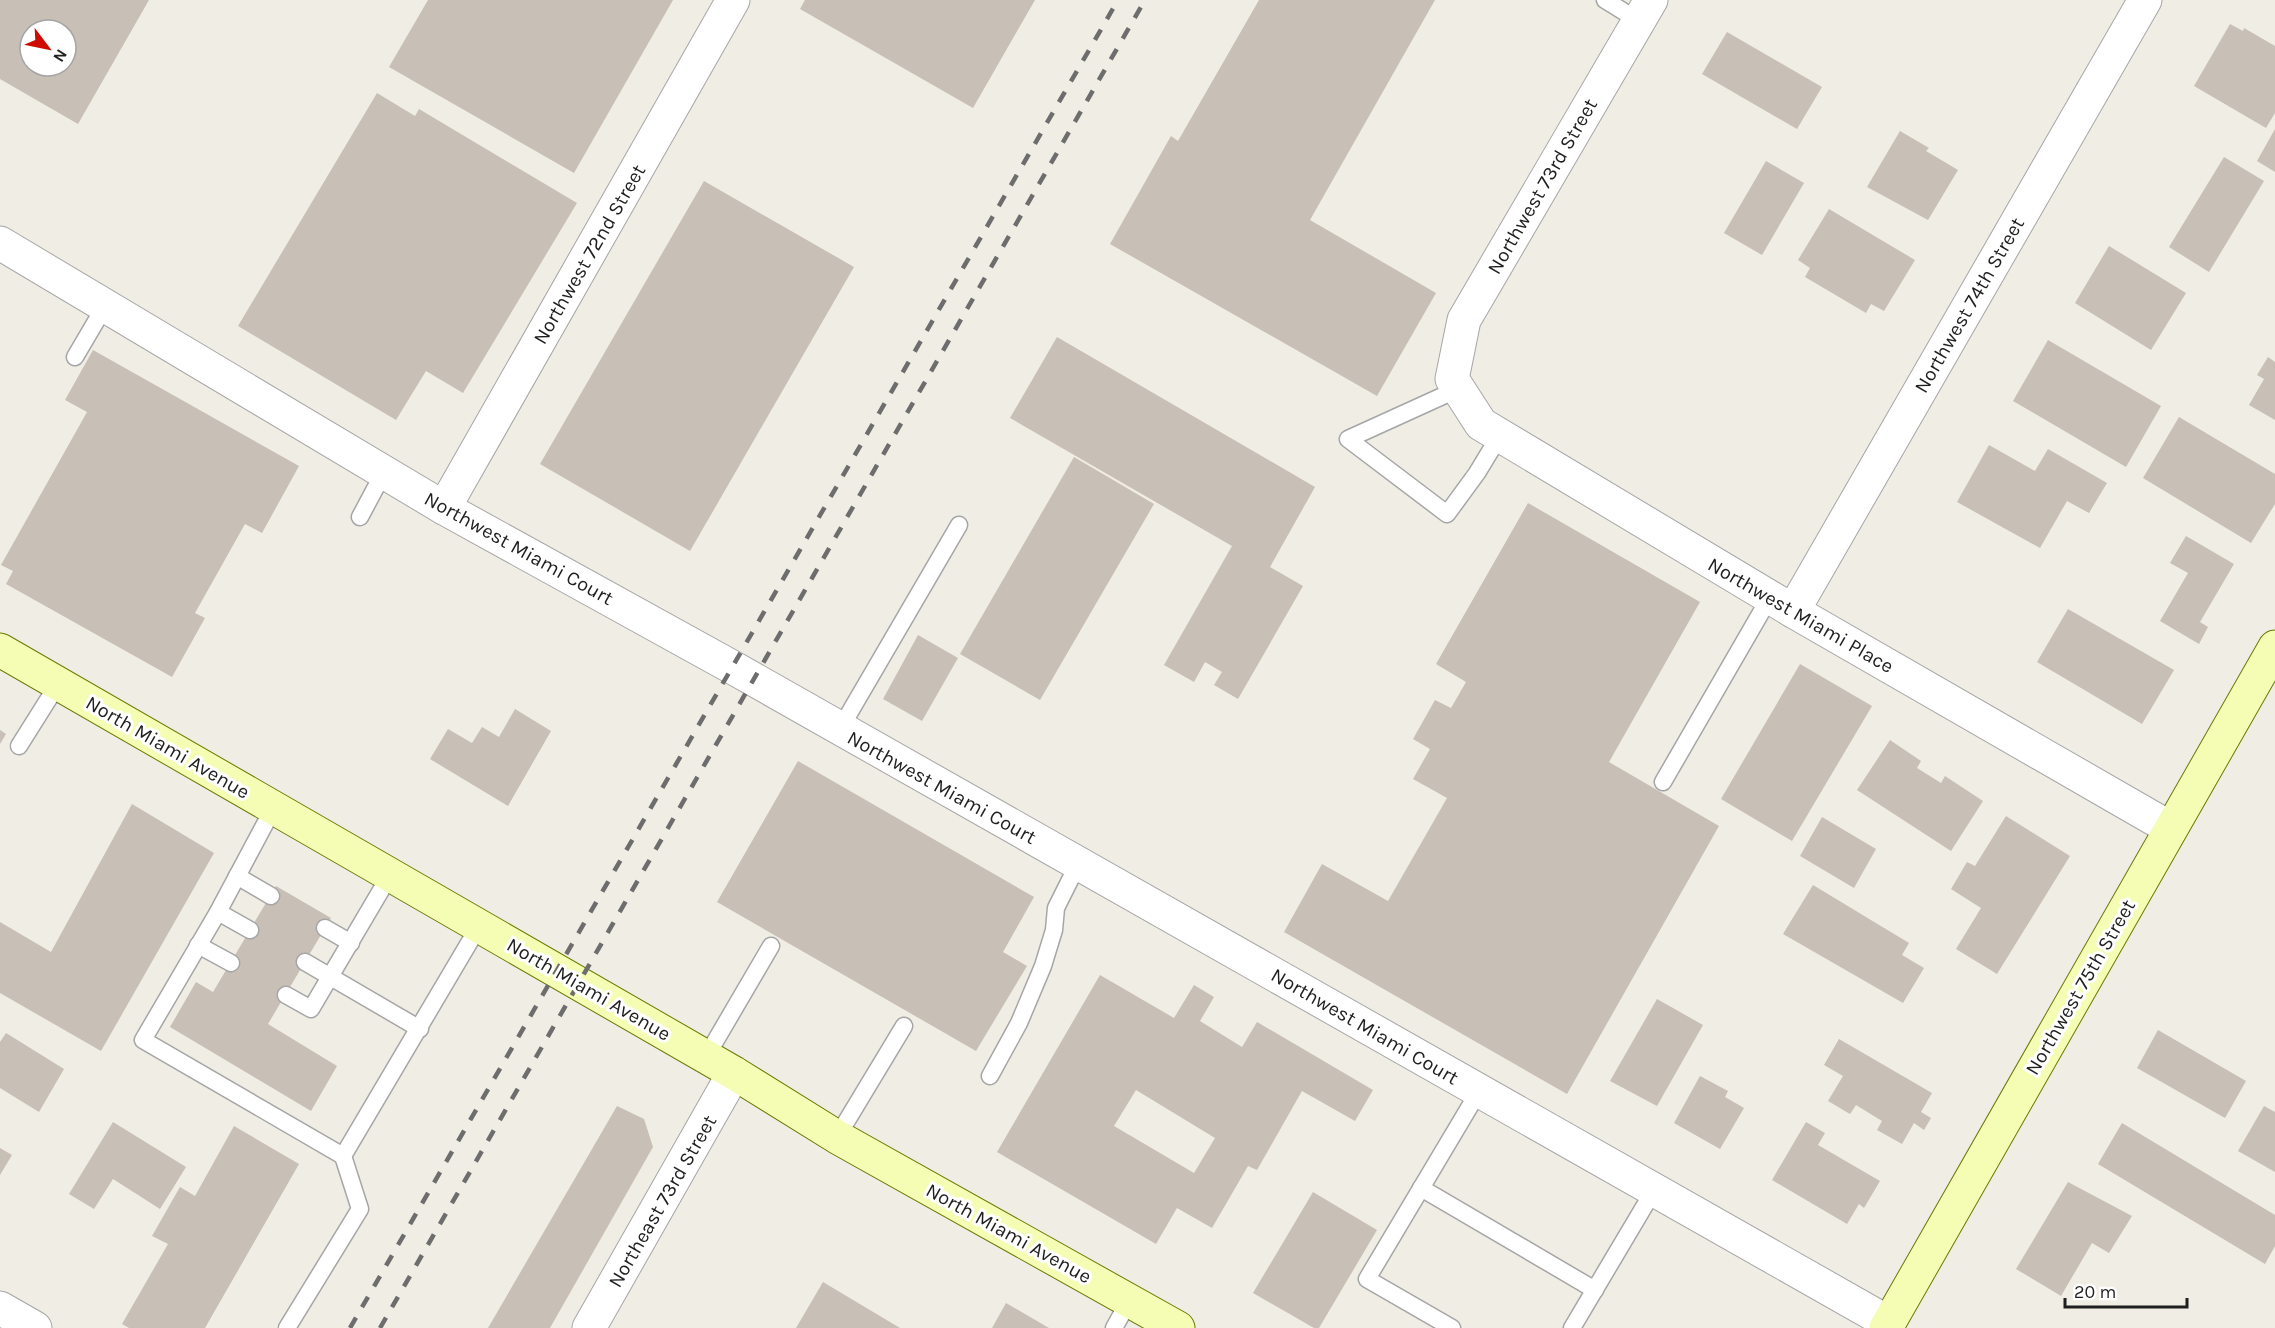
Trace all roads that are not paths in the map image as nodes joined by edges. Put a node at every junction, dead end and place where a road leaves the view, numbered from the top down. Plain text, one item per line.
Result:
1 (733, 0) edge
2 (1605, 0) edge
3 (2145, 0) edge
4 (1645, 10) edge
5 (0, 243) edge
6 (105, 306) junction
7 (75, 357) dead end
8 (1455, 384) junction
9 (1500, 435) junction
10 (384, 472) junction
11 (444, 508) junction
12 (360, 517) dead end
13 (959, 525) dead end
14 (1782, 604) junction
15 (2275, 647) edge
16 (0, 650) edge
17 (58, 684) junction
18 (840, 729) junction
19 (19, 746) dead end
20 (1663, 782) dead end
21 (274, 807) junction
22 (2170, 828) junction
23 (1078, 864) junction
24 (390, 875) junction
25 (237, 876) junction
26 (271, 896) dead end
27 (218, 912) junction
28 (478, 926) junction
29 (325, 928) dead end
30 (250, 930) dead end
31 (351, 943) junction
32 (198, 945) junction
33 (771, 946) dead end
34 (305, 962) dead end
35 (231, 963) dead end
36 (331, 977) junction
37 (286, 994) dead end
38 (904, 1026) dead end
39 (420, 1029) junction
40 (706, 1057) junction
41 (734, 1073) junction
42 (990, 1076) dead end
43 (1479, 1091) junction
44 (837, 1137) junction
45 (343, 1156) junction
46 (1421, 1188) junction
47 (1654, 1190) junction
48 (1595, 1290) junction
49 (0, 1308) edge
50 (1122, 1314) edge
51 (1888, 1325) edge
52 (35, 1328) edge
53 (287, 1328) edge
54 (589, 1328) edge
55 (1178, 1328) edge
56 (1452, 1328) edge
57 (1572, 1328) edge

1 - 11 street, Northwest 72nd Street
2 - 4 lane
3 - 14 street, Northwest 74th Street
4 - 8 street, Northwest 73rd Street
5 - 6 street, Northwest Miami Court
6 - 7 lane
6 - 10 street, Northwest Miami Court
8 - 9 street, Northwest Miami Place
8 - 9 lane
9 - 14 street, Northwest Miami Place
10 - 11 street, Northwest Miami Court
10 - 12 lane
11 - 18 street, Northwest Miami Court
13 - 18 lane
14 - 20 lane
14 - 22 street, Northwest Miami Place
15 - 22 main road, Northwest 75th Street
16 - 17 main road, North Miami Avenue
17 - 19 lane
17 - 21 main road, North Miami Avenue
18 - 23 street, Northwest Miami Court
21 - 24 main road, North Miami Avenue
21 - 25 lane
22 - 51 main road, Northwest 75th Street
23 - 42 lane
23 - 43 street, Northwest Miami Court
24 - 28 main road, North Miami Avenue
24 - 31 lane
25 - 26 lane
25 - 27 lane
27 - 30 lane
27 - 32 lane
28 - 39 lane
28 - 40 main road, North Miami Avenue
29 - 31 lane
31 - 36 lane
32 - 35 lane
32 - 45 lane
33 - 40 lane
34 - 36 lane
36 - 37 lane
36 - 39 lane
38 - 44 lane
39 - 45 lane
40 - 41 main road, North Miami Avenue
41 - 44 main road, North Miami Avenue
41 - 54 street, Northeast 73rd Street
43 - 46 lane
43 - 47 street, Northwest Miami Court
44 - 50 main road, North Miami Avenue
45 - 53 lane
46 - 48 lane
46 - 56 lane
47 - 48 lane
47 - 51 street, Northwest Miami Court
48 - 57 lane
49 - 52 street
50 - 55 main road, North Miami Avenue

